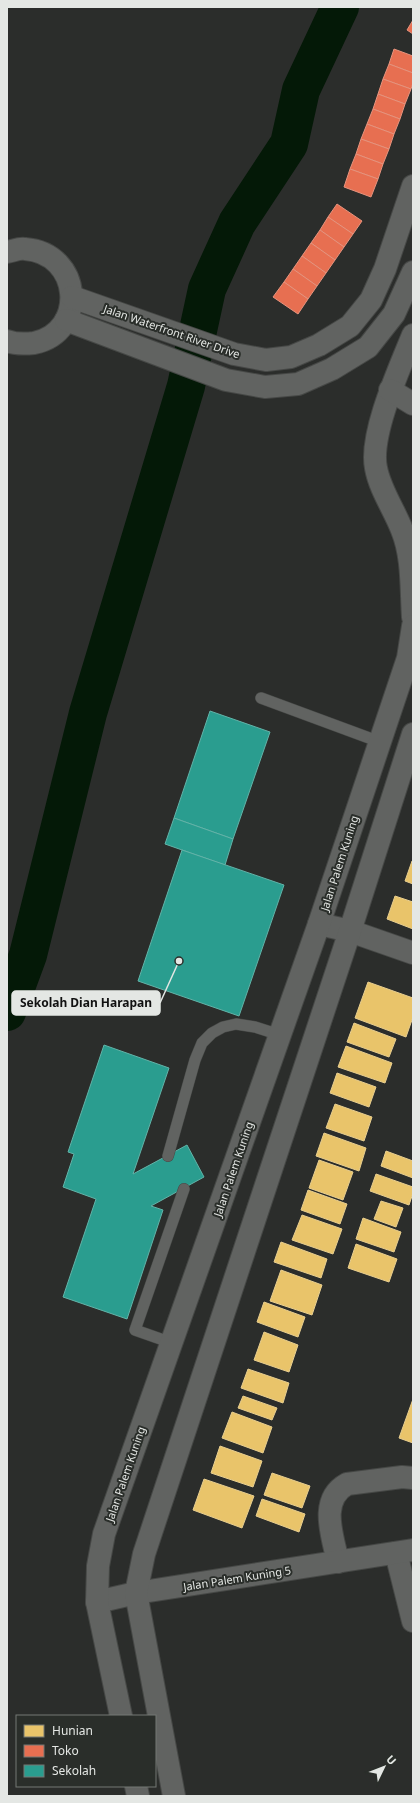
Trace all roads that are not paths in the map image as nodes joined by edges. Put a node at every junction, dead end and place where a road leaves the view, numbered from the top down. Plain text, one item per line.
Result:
1 (413, 186) edge
2 (7, 252) edge
3 (413, 272) edge
4 (72, 297) junction
5 (66, 320) junction
6 (413, 335) edge
7 (8, 343) edge
8 (390, 390) junction
9 (413, 404) edge
10 (413, 617) edge
11 (413, 626) edge
12 (261, 698) dead end
13 (413, 734) edge
14 (380, 742) junction
15 (319, 924) junction
16 (350, 931) junction
17 (413, 952) edge
18 (280, 1035) junction
19 (168, 1156) dead end
20 (184, 1189) dead end
21 (172, 1343) junction
22 (413, 1478) edge
23 (405, 1551) edge
24 (338, 1562) junction
25 (136, 1593) junction
26 (97, 1602) junction
27 (413, 1621) edge
28 (121, 1715) edge
29 (174, 1796) edge

1 - 4 street, Jalan Waterfront River Drive
2 - 4 street
3 - 5 street
4 - 5 street
5 - 7 street
6 - 8 street
8 - 9 street
8 - 10 street
11 - 14 street, Jalan Palem Kuning
12 - 14 lane
13 - 16 street
14 - 15 street, Jalan Palem Kuning
15 - 16 street
15 - 18 street, Jalan Palem Kuning
16 - 17 street
16 - 25 street
18 - 19 lane
18 - 21 street, Jalan Palem Kuning
20 - 21 lane
21 - 26 street, Jalan Palem Kuning
22 - 24 street
23 - 24 street, Jalan Palem Kuning 5
23 - 27 street
24 - 25 street, Jalan Palem Kuning 5
25 - 26 street, Jalan Palem Kuning 5
25 - 29 street
26 - 28 street, Jalan Palem Kuning

